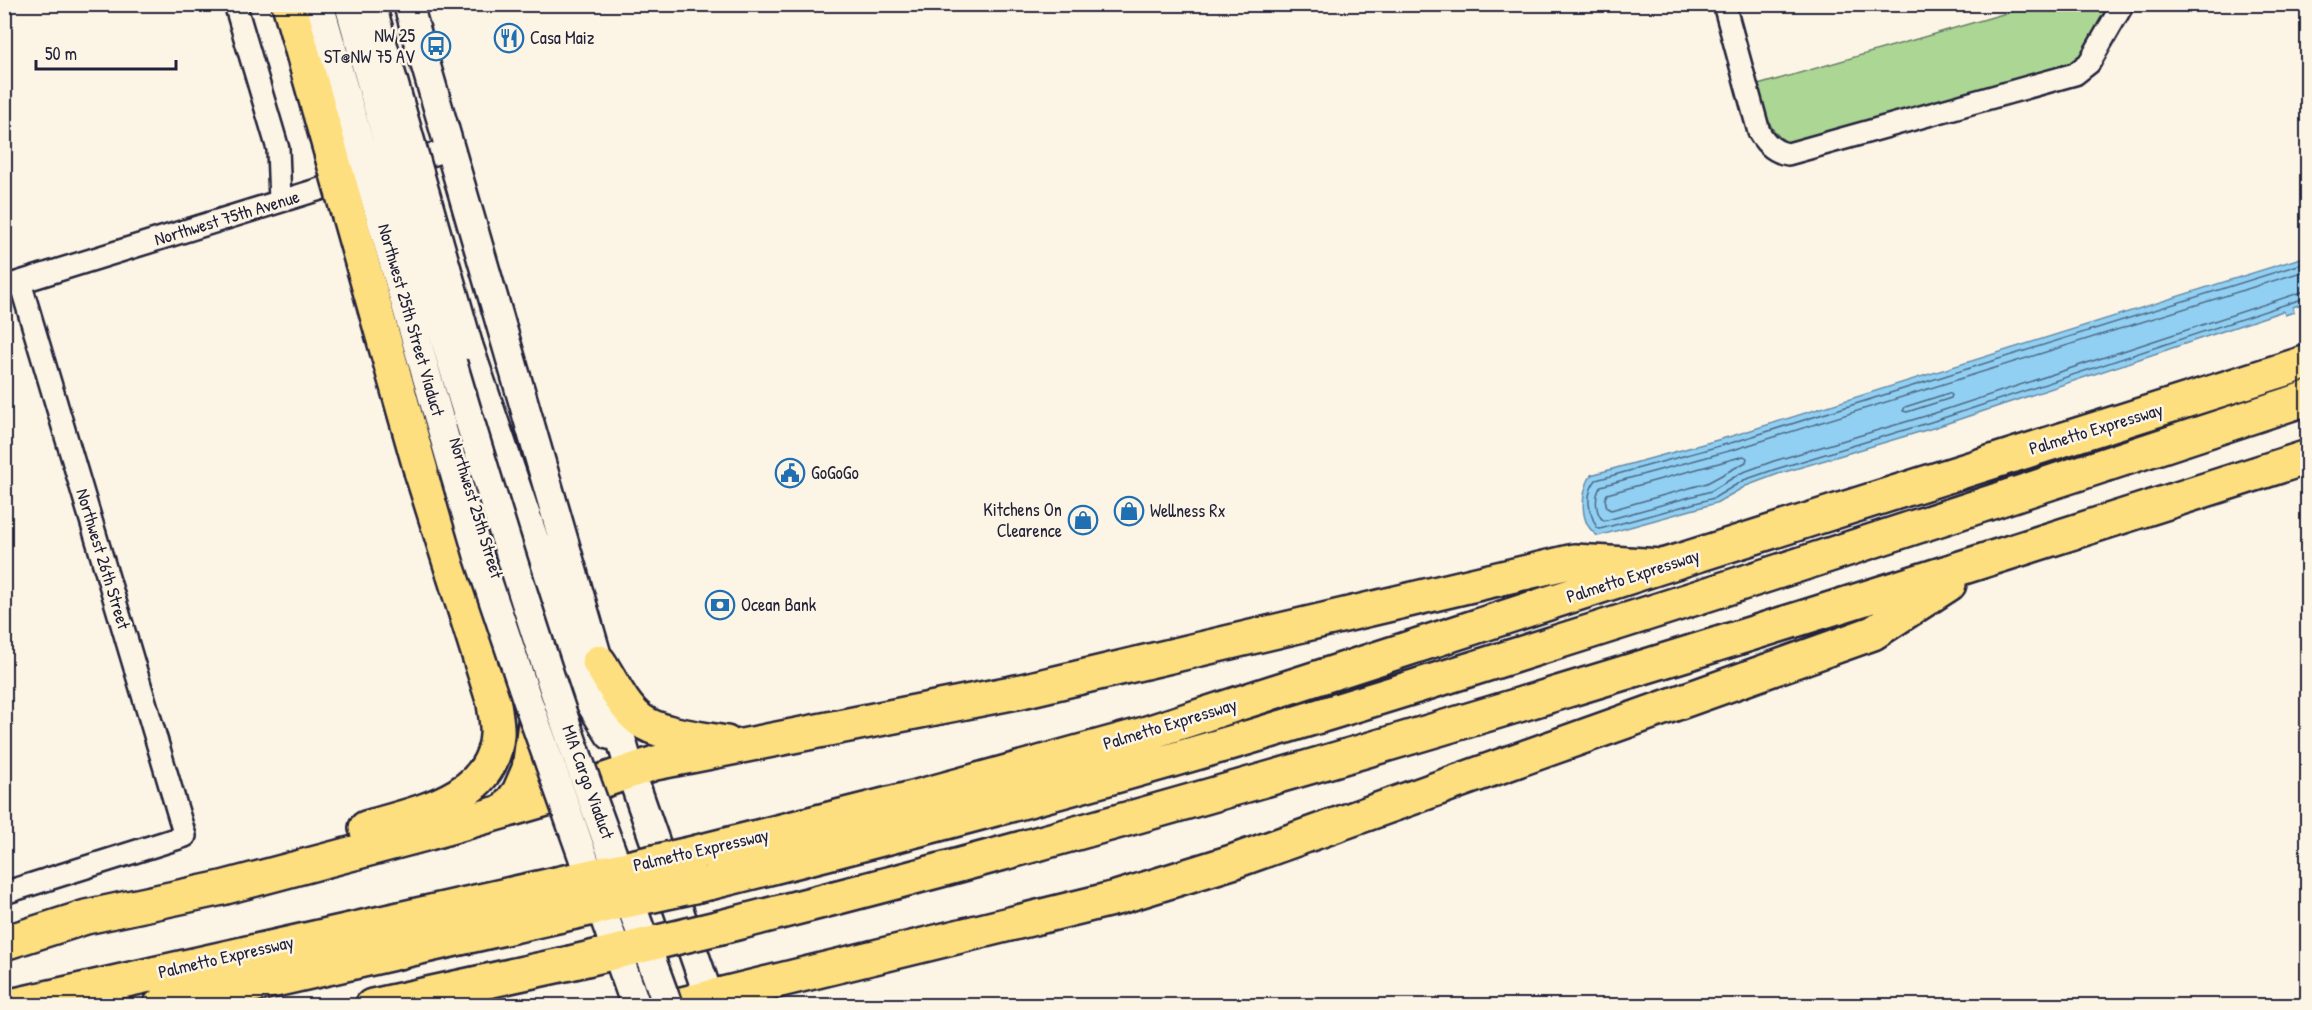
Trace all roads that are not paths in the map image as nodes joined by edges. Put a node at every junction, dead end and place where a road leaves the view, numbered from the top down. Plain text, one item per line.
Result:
1 (235, 4) edge
2 (289, 4) edge
3 (319, 4) edge
4 (333, 4) edge
5 (349, 4) edge
6 (371, 4) edge
7 (408, 4) edge
8 (1724, 4) edge
9 (2123, 4) edge
10 (450, 149) junction
11 (379, 170) junction
12 (280, 201) junction
13 (12, 285) edge
14 (2307, 362) edge
15 (2307, 398) edge
16 (2307, 422) edge
17 (2307, 457) edge
18 (1983, 561) junction
19 (1663, 566) junction
20 (599, 662) junction
21 (541, 700) junction
22 (743, 746) junction
23 (630, 770) junction
24 (567, 793) junction
25 (505, 811) junction
26 (4, 893) edge
27 (715, 904) junction
28 (86, 917) junction
29 (565, 924) junction
30 (4, 943) edge
31 (780, 979) junction
32 (710, 1001) edge
33 (10, 1005) edge
34 (160, 1005) edge
35 (252, 1005) edge
36 (372, 1005) edge
37 (638, 1005) edge
38 (668, 1005) edge
39 (674, 1005) edge
40 (756, 1005) edge

1 - 12 street
2 - 28 highway, bridge
3 - 21 main road, Northwest 25th Street Viaduct, bridge
4 - 11 main road, Northwest 25th Street
5 - 21 main road, Northwest 25th Street Viaduct, bridge
6 - 23 main road, bridge
7 - 10 main road
8 - 9 street
10 - 11 street, Northwest 75th Avenue
10 - 20 main road
11 - 12 street, Northwest 75th Avenue
11 - 21 main road, Northwest 25th Street
12 - 13 street, Northwest 75th Avenue
13 - 26 street, Northwest 26th Street
14 - 19 highway, Palmetto Expressway
15 - 27 highway
16 - 27 highway
17 - 18 highway, Palmetto Expressway
18 - 27 highway, Palmetto Expressway
18 - 31 highway
19 - 22 highway
19 - 29 highway, Palmetto Expressway, bridge
20 - 22 highway
20 - 23 main road
21 - 24 main road, Northwest 25th Street
21 - 25 highway
21 - 37 main road, MIA Cargo Viaduct, bridge
21 - 38 main road, MIA Cargo Viaduct, bridge
22 - 23 highway
23 - 24 highway
23 - 32 main road
24 - 25 highway
24 - 37 main road, Northwest 25th Street
25 - 28 highway
27 - 29 highway, Palmetto Expressway, bridge
27 - 29 highway, bridge
28 - 30 highway
29 - 33 highway, Palmetto Expressway
29 - 34 highway
29 - 35 highway
29 - 36 highway, Palmetto Expressway
31 - 32 highway
31 - 40 highway
32 - 39 highway

